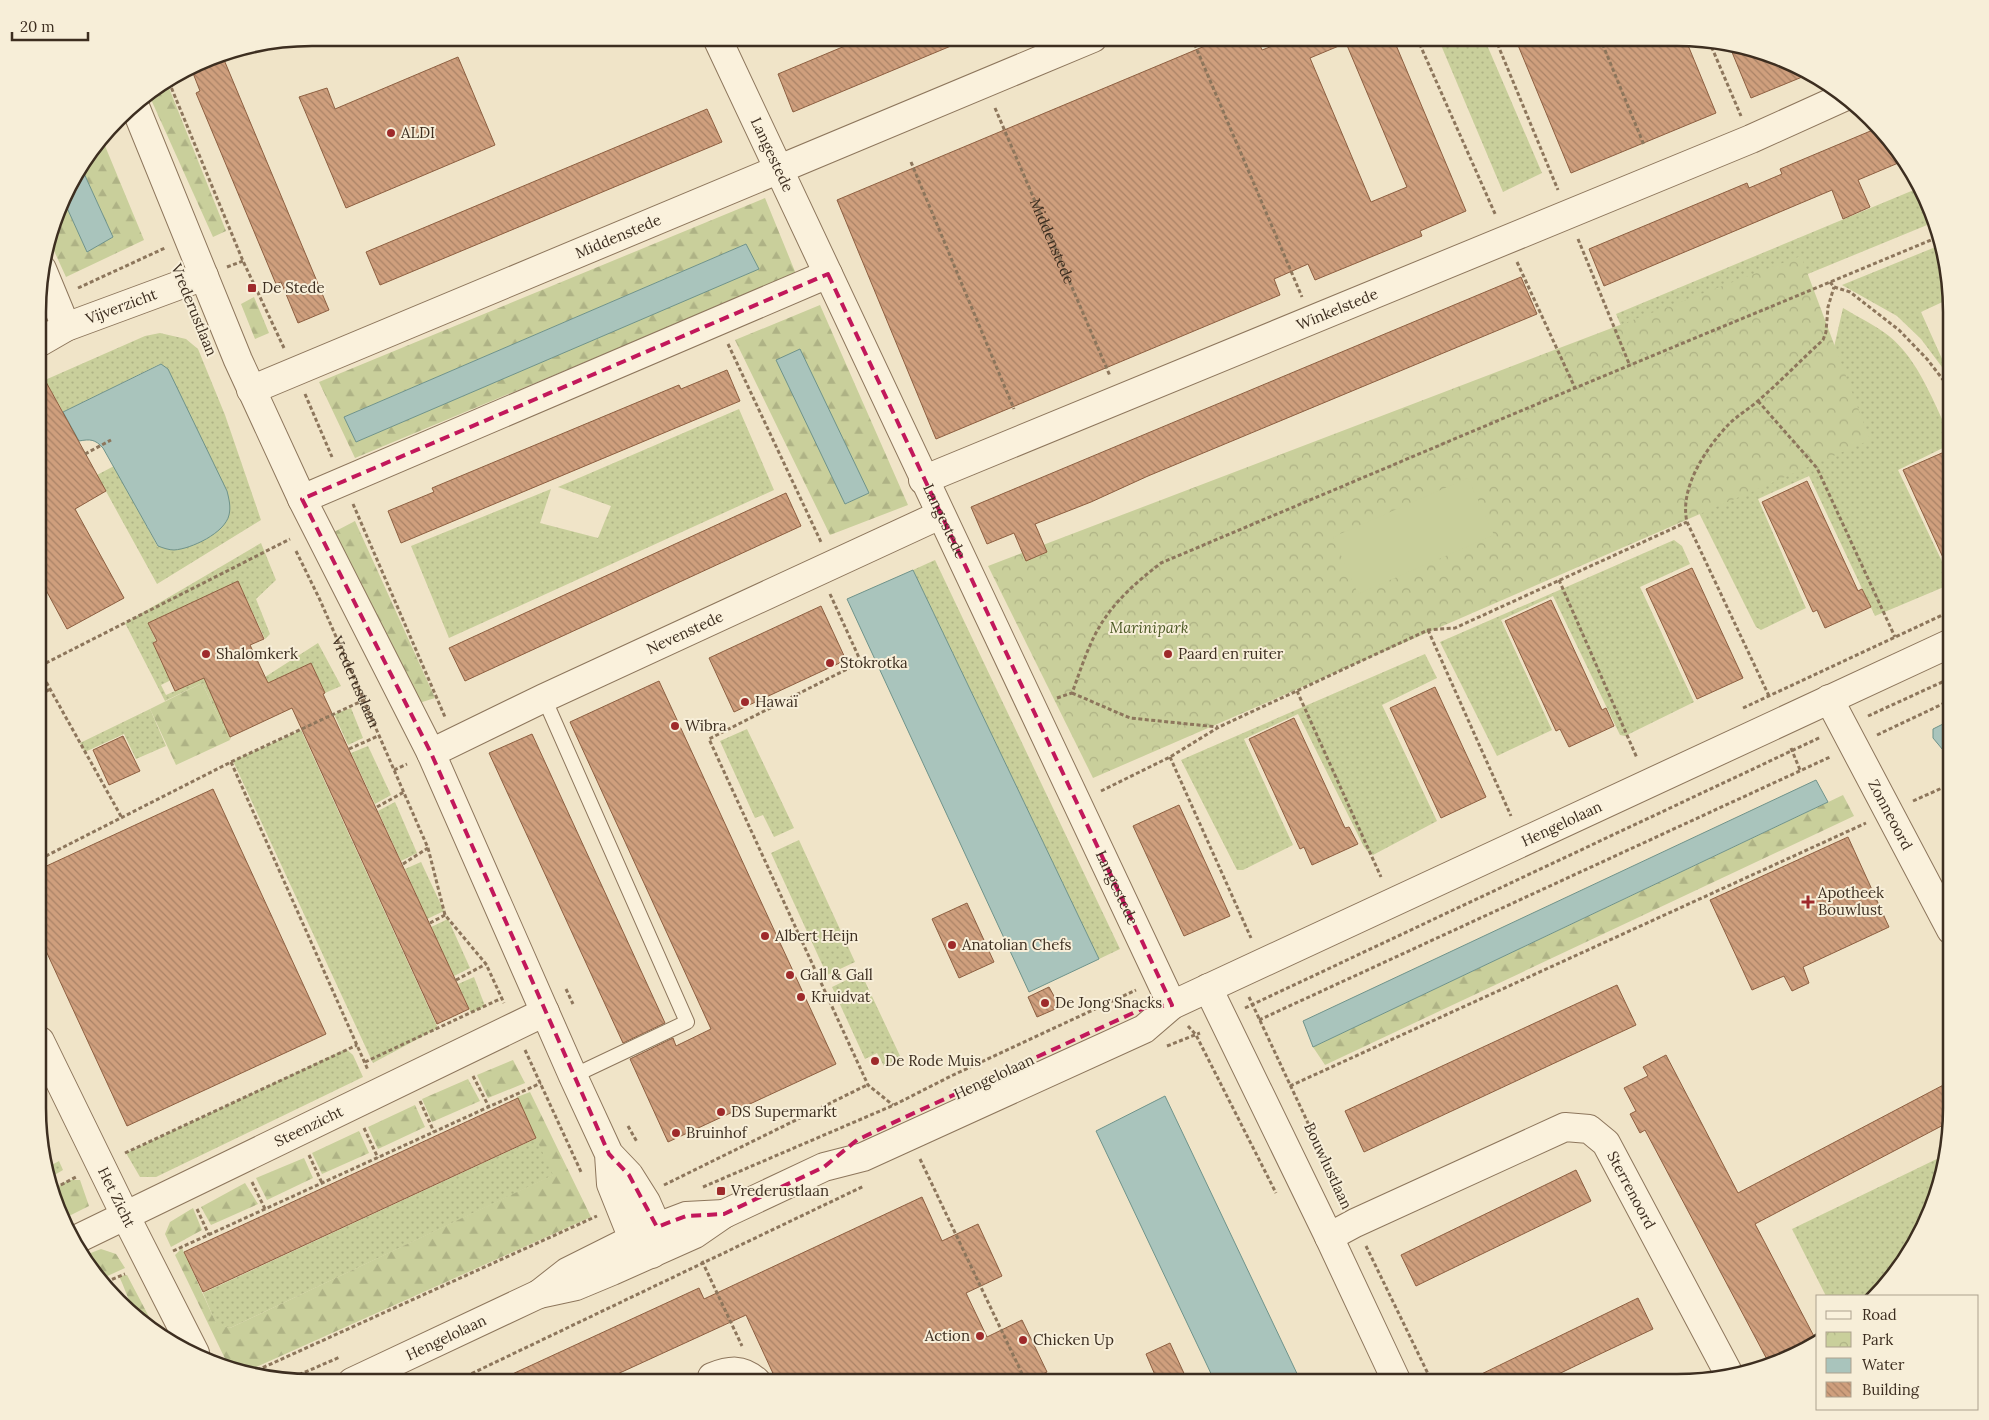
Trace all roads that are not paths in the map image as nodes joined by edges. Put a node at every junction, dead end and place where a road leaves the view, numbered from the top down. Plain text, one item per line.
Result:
1 (721, 46) edge
2 (1074, 46) edge
3 (1837, 100) edge
4 (137, 112) edge
5 (779, 169) junction
6 (828, 274) junction
7 (204, 276) junction
8 (48, 282) edge
9 (66, 327) junction
10 (46, 339) edge
11 (251, 390) junction
12 (923, 480) junction
13 (302, 500) junction
14 (940, 515) junction
15 (1943, 647) edge
16 (544, 698) junction
17 (1829, 699) junction
18 (431, 753) junction
19 (1943, 915) edge
20 (1208, 988) junction
21 (1172, 1005) junction
22 (545, 1012) junction
23 (46, 1053) edge
24 (573, 1076) junction
25 (125, 1215) junction
26 (80, 1236) edge
27 (1329, 1237) junction
28 (647, 1240) junction
29 (191, 1345) edge
30 (1726, 1369) edge
31 (369, 1374) edge
32 (720, 1374) edge
33 (742, 1374) edge
34 (1394, 1374) edge

1 - 5 street, Langestede
2 - 5 street, Middenstede
3 - 12 street, Winkelstede
4 - 7 street, Vrederustlaan
5 - 6 street, Langestede
5 - 11 street, Middenstede
6 - 12 street, Langestede
6 - 13 street
7 - 9 street, Vijverzicht
7 - 11 street, Vrederustlaan
8 - 9 street
9 - 10 street, Vijverzicht
11 - 13 street, Vrederustlaan
12 - 14 street, Langestede
13 - 18 street, Vrederustlaan
14 - 16 street, Nevenstede
14 - 21 street, Langestede
15 - 17 street, Hengelolaan
16 - 18 street, Nevenstede
16 - 24 lane
17 - 19 street, Zonneoord
17 - 20 street, Hengelolaan
18 - 22 street, Vrederustlaan
20 - 21 street, Hengelolaan
20 - 27 street, Bouwlustlaan
21 - 28 street, Hengelolaan
22 - 24 street, Vrederustlaan
22 - 25 street, Steenzicht
23 - 25 street, Het Zicht
24 - 28 street, Vrederustlaan
25 - 26 street, Steenzicht
25 - 29 street, Het Zicht
27 - 30 street, Sterrenoord
27 - 34 street, Bouwlustlaan
28 - 31 street, Hengelolaan
32 - 33 street

